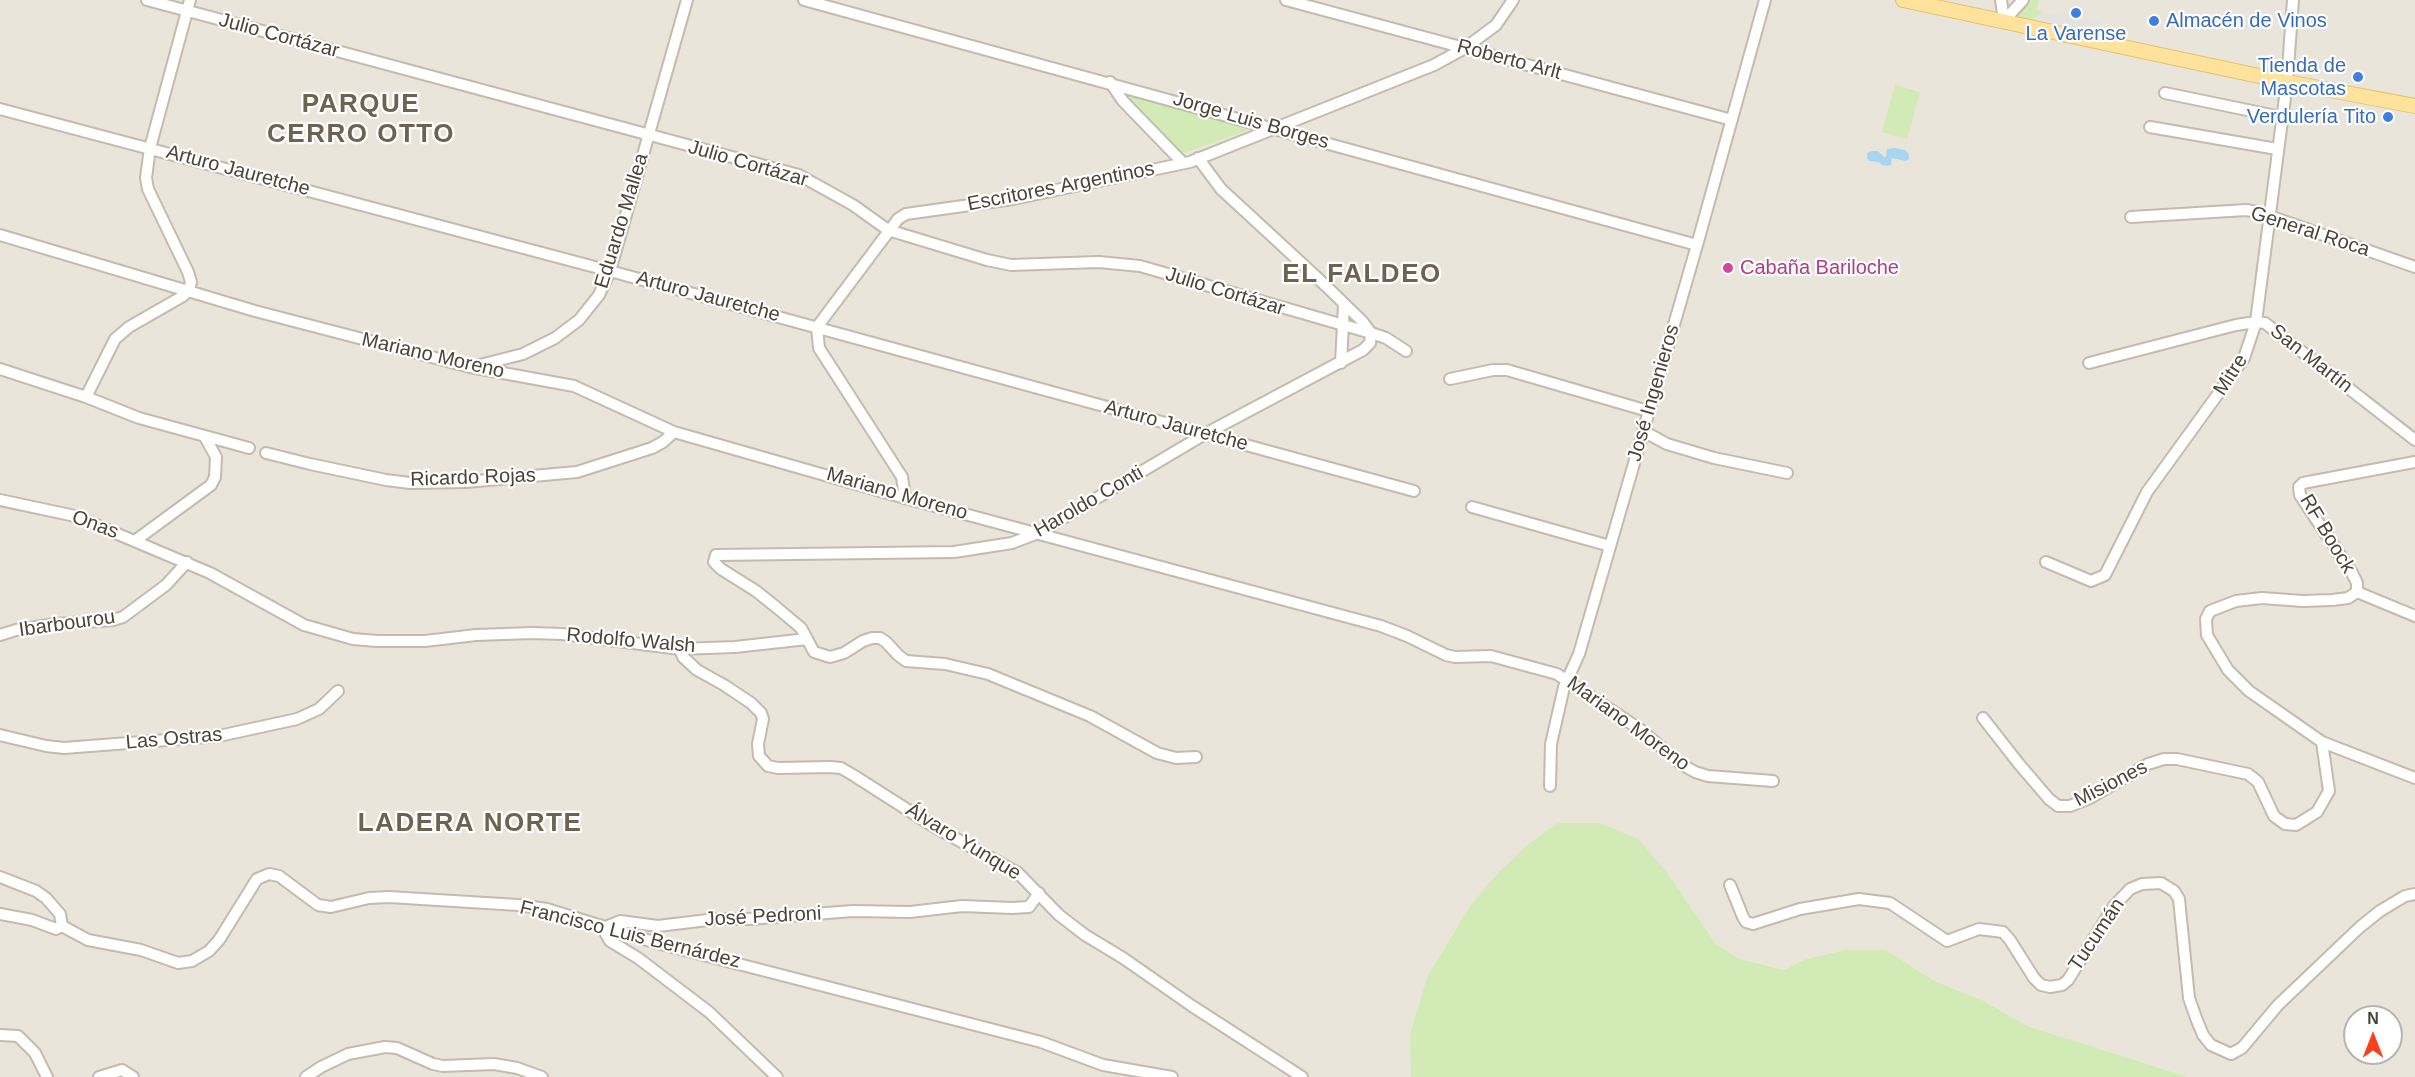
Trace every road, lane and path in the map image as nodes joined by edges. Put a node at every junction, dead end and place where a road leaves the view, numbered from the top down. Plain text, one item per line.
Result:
1 (147, 0) edge
2 (687, 0) edge
3 (804, 0) edge
4 (1286, 0) edge
5 (1513, 0) edge
6 (1765, 0) edge
7 (1903, 0) edge
8 (2001, 0) edge
9 (2023, 0) edge
10 (2293, 0) edge
11 (189, 6) edge
12 (2004, 21) junction
13 (1465, 48) junction
14 (1110, 82) junction
15 (2287, 82) junction
16 (2165, 93) dead end
17 (2414, 107) edge
18 (0, 109) edge
19 (2281, 117) junction
20 (1732, 120) junction
21 (2150, 127) dead end
22 (1277, 129) junction
23 (648, 136) junction
24 (150, 148) junction
25 (2277, 149) junction
26 (1198, 158) junction
27 (1183, 163) junction
28 (2268, 215) junction
29 (2131, 217) dead end
30 (888, 230) junction
31 (0, 235) edge
32 (1697, 245) junction
33 (2415, 267) edge
34 (609, 271) junction
35 (189, 290) junction
36 (1344, 304) junction
37 (2256, 321) junction
38 (1342, 326) junction
39 (817, 327) junction
40 (1371, 333) junction
41 (1406, 351) dead end
42 (1341, 363) junction
43 (2089, 363) dead end
44 (470, 367) junction
45 (0, 369) edge
46 (1450, 379) dead end
47 (86, 397) junction
48 (1648, 411) junction
49 (1643, 431) junction
50 (674, 432) junction
51 (1205, 434) junction
52 (205, 437) junction
53 (2415, 440) edge
54 (249, 448) dead end
55 (266, 453) dead end
56 (2415, 462) edge
57 (1787, 473) dead end
58 (1414, 491) dead end
59 (905, 498) junction
60 (0, 500) edge
61 (1472, 507) dead end
62 (1038, 533) junction
63 (135, 540) junction
64 (1610, 546) junction
65 (187, 562) junction
66 (2046, 562) dead end
67 (2357, 592) junction
68 (2415, 616) edge
69 (0, 635) edge
70 (807, 639) junction
71 (680, 649) junction
72 (1567, 680) junction
73 (338, 691) dead end
74 (1983, 718) dead end
75 (0, 735) edge
76 (2322, 742) junction
77 (1196, 758) dead end
78 (2415, 778) edge
79 (1773, 781) dead end
80 (1550, 786) dead end
81 (0, 877) edge
82 (1730, 885) dead end
83 (1039, 893) junction
84 (2415, 894) edge
85 (0, 914) edge
86 (62, 927) junction
87 (608, 927) junction
88 (0, 1035) edge
89 (47, 1077) edge
90 (99, 1077) edge
91 (133, 1077) edge
92 (306, 1077) edge
93 (542, 1077) edge
94 (777, 1077) edge
95 (1172, 1077) edge
96 (1302, 1077) edge

1 - 11 street, Julio Cortázar
2 - 23 street, Eduardo Mallea
3 - 14 street, Jorge Luis Borges
4 - 13 street, Roberto Arlt
5 - 13 street, Escritores Argentinos
6 - 20 street, José Ingenieros
7 - 12 main road
8 - 12 street
9 - 12 street
10 - 15 street, Mitre
11 - 23 street, Julio Cortázar
11 - 24 street
12 - 15 main road
13 - 20 street, Roberto Arlt
13 - 22 street, Escritores Argentinos
14 - 22 street, Jorge Luis Borges
14 - 27 street
15 - 17 main road
15 - 19 street, Mitre
16 - 19 street
18 - 24 street, Arturo Jauretche
19 - 25 street, Mitre
20 - 32 street, José Ingenieros
21 - 25 street
22 - 26 street, Escritores Argentinos
22 - 32 street, Jorge Luis Borges
23 - 30 street, Julio Cortázar
23 - 34 street, Eduardo Mallea
24 - 34 street, Arturo Jauretche
24 - 35 street
25 - 28 street, Mitre
26 - 27 street, Escritores Argentinos
26 - 36 street
27 - 30 street, Escritores Argentinos
28 - 29 street, General Roca
28 - 33 street, General Roca
28 - 37 street, Mitre
30 - 38 street, Julio Cortázar
30 - 39 street, Escritores Argentinos
31 - 35 street, Mariano Moreno
32 - 48 street, José Ingenieros
34 - 39 street, Arturo Jauretche
34 - 44 street, Eduardo Mallea
35 - 44 street, Mariano Moreno
35 - 47 street
36 - 38 street
36 - 40 street
37 - 43 street, San Martín
37 - 53 street, San Martín
37 - 66 street, Mitre
38 - 40 street, Julio Cortázar
38 - 42 street
39 - 51 street, Arturo Jauretche
39 - 59 street
40 - 41 street, Julio Cortázar
40 - 42 street, Haroldo Conti
42 - 51 street, Haroldo Conti
44 - 50 street, Mariano Moreno
45 - 47 street
46 - 48 street
47 - 52 street
48 - 49 street, José Ingenieros
49 - 57 street
49 - 64 street, José Ingenieros
50 - 55 street, Ricardo Rojas
50 - 59 street, Mariano Moreno
51 - 58 street, Arturo Jauretche
51 - 62 street, Haroldo Conti
52 - 54 street
52 - 63 street
56 - 67 street, RF Boock
59 - 62 street, Mariano Moreno
60 - 63 street, Onas
61 - 64 street
62 - 70 street, Haroldo Conti
62 - 72 street, Mariano Moreno
63 - 65 street, Onas
64 - 72 street, José Ingenieros
65 - 69 street, Ibarbourou
65 - 71 street, Rodolfo Walsh
67 - 68 street
67 - 76 street
70 - 71 street, Rodolfo Walsh
70 - 77 street
71 - 83 street, Álvaro Yunque
72 - 79 street, Mariano Moreno
72 - 80 street, José Ingenieros
73 - 75 street, Las Ostras
74 - 76 street, Misiones
76 - 78 street
81 - 86 street
82 - 84 street, Tucumán
83 - 87 street, José Pedroni
83 - 96 street, Álvaro Yunque
85 - 86 street
86 - 87 street, Francisco Luis Bernárdez
87 - 94 street
87 - 95 street, Francisco Luis Bernárdez
88 - 89 street
90 - 91 street
92 - 93 street

